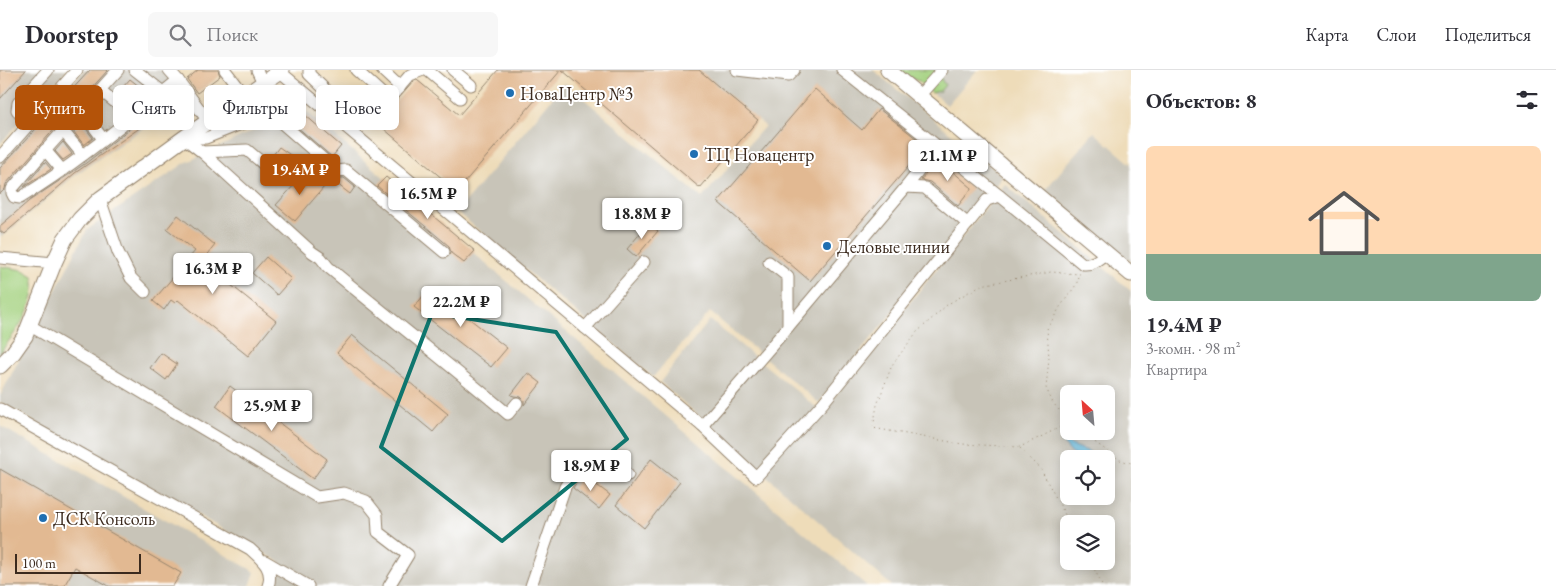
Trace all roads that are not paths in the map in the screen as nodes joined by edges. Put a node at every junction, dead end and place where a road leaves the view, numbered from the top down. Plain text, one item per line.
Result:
1 (48, 70) edge
2 (77, 70) edge
3 (118, 70) edge
4 (135, 70) edge
5 (169, 70) edge
6 (225, 70) edge
7 (309, 70) edge
8 (356, 70) edge
9 (382, 70) edge
10 (453, 70) edge
11 (736, 70) edge
12 (794, 70) edge
13 (842, 70) edge
14 (888, 70) edge
15 (942, 70) edge
16 (280, 71) edge
17 (428, 71) edge
18 (408, 73) edge
19 (260, 76) edge
20 (178, 80) junction
21 (35, 85) edge
22 (63, 85) edge
23 (154, 85) edge
24 (172, 85) edge
25 (237, 85) edge
26 (295, 85) edge
27 (320, 85) edge
28 (372, 85) edge
29 (471, 85) dead end
30 (103, 87) edge
31 (400, 87) joint
32 (103, 92) edge
33 (306, 95) edge
34 (919, 96) junction
35 (460, 98) dead end
36 (113, 101) edge
37 (316, 103) edge
38 (204, 116) edge
39 (204, 124) edge
40 (23, 130) edge
41 (96, 130) edge
42 (114, 130) edge
43 (226, 130) edge
44 (290, 130) edge
45 (349, 130) edge
46 (63, 131) joint
47 (184, 138) junction
48 (103, 139) junction
49 (938, 147) junction
50 (45, 150) junction
51 (202, 152) junction
52 (83, 155) junction
53 (0, 157) edge
54 (28, 170) junction
55 (62, 170) junction
56 (281, 179) dead end
57 (42, 185) junction
58 (906, 187) junction
59 (1000, 196) junction
60 (100, 199) junction
61 (968, 224) junction
62 (444, 252) dead end
63 (1106, 253) junction
64 (0, 258) edge
65 (644, 262) dead end
66 (769, 262) dead end
67 (54, 263) junction
68 (1131, 274) edge
69 (145, 292) dead end
70 (29, 325) junction
71 (788, 327) junction
72 (585, 328) junction
73 (0, 366) edge
74 (517, 403) dead end
75 (0, 409) edge
76 (702, 426) junction
77 (628, 475) dead end
78 (265, 562) junction
79 (268, 586) edge
80 (308, 586) edge
81 (389, 586) edge
82 (531, 586) edge

1 - 21 lane
2 - 22 lane
3 - 30 lane
4 - 23 lane
5 - 20 lane
6 - 25 lane
7 - 27 lane
8 - 28 lane
9 - 31 lane
10 - 29 lane
11 - 12 lane
13 - 49 lane
14 - 34 main road
15 - 34 lane
16 - 19 main road
16 - 26 lane
17 - 18 lane
17 - 35 lane
18 - 31 lane
20 - 24 lane
20 - 38 lane
32 - 36 lane
33 - 37 lane
34 - 63 main road
39 - 47 main road
40 - 53 lane
41 - 48 lane
42 - 48 lane
43 - 47 lane
44 - 62 lane
45 - 72 lane
46 - 50 lane
46 - 52 lane
47 - 51 lane
47 - 60 main road
48 - 52 lane
49 - 58 lane
49 - 59 lane
50 - 54 lane
50 - 55 lane
51 - 56 lane
51 - 74 lane
52 - 55 lane
54 - 57 lane
54 - 57 lane
55 - 57 lane
58 - 61 lane
58 - 71 lane
59 - 61 lane
59 - 63 lane
60 - 67 main road
60 - 69 lane
61 - 76 lane
63 - 68 main road
64 - 67 lane
65 - 72 lane
66 - 71 lane
67 - 70 main road
70 - 73 main road
70 - 81 lane
71 - 76 lane
72 - 76 lane
75 - 78 lane
77 - 82 lane
78 - 79 lane
78 - 80 lane

